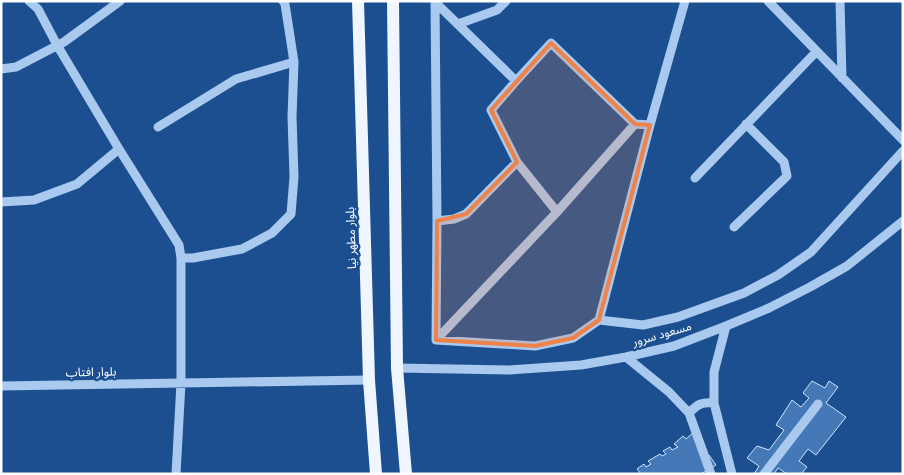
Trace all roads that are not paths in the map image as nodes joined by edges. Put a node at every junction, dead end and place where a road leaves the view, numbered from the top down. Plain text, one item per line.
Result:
1 (29, 1) edge
2 (120, 1) edge
3 (283, 1) edge
4 (358, 1) edge
5 (393, 1) edge
6 (506, 1) edge
7 (685, 1) edge
8 (768, 1) edge
9 (840, 1) edge
10 (435, 2) edge
11 (458, 24) junction
12 (57, 45) junction
13 (816, 52) junction
14 (294, 62) junction
15 (1, 69) edge
16 (842, 78) junction
17 (516, 81) junction
18 (635, 124) junction
19 (746, 124) junction
20 (650, 125) junction
21 (158, 127) dead end
22 (903, 140) edge
23 (119, 149) junction
24 (903, 151) edge
25 (517, 162) junction
26 (695, 178) dead end
27 (1, 202) edge
28 (557, 212) junction
29 (437, 221) junction
30 (901, 225) edge
31 (734, 227) dead end
32 (181, 258) junction
33 (598, 320) junction
34 (726, 326) junction
35 (436, 340) junction
36 (626, 357) junction
37 (397, 368) junction
38 (369, 380) junction
39 (181, 383) junction
40 (1, 386) edge
41 (714, 403) junction
42 (818, 404) dead end
43 (689, 413) junction
44 (176, 474) edge
45 (376, 474) edge
46 (406, 474) edge
47 (712, 474) edge
48 (732, 474) edge
49 (764, 474) edge

1 - 12 street
2 - 12 street
3 - 14 street
4 - 38 main road, بلوار مطهر نیا
5 - 37 main road
6 - 11 street
7 - 20 street
8 - 13 street
9 - 16 street
10 - 11 street
10 - 29 street
11 - 17 street
12 - 15 street
12 - 23 street
13 - 16 street
13 - 19 street
14 - 21 street
14 - 32 street
16 - 22 street
17 - 18 street
17 - 25 street
18 - 20 street
18 - 28 street
19 - 26 street
19 - 31 street
20 - 33 street
23 - 27 street
23 - 32 street
24 - 33 street
25 - 28 street
25 - 29 street
28 - 35 street
29 - 35 street
30 - 34 street, مسعود سرور
32 - 39 street
33 - 35 street
34 - 36 street, مسعود سرور
34 - 41 street
36 - 37 street, مسعود سرور
36 - 43 street
37 - 46 main road
38 - 39 street, بلوار افتاب
38 - 45 main road, بلوار مطهر نیا
39 - 40 street, بلوار افتاب
39 - 44 street
41 - 43 street
41 - 48 street
42 - 49 street
43 - 47 street

